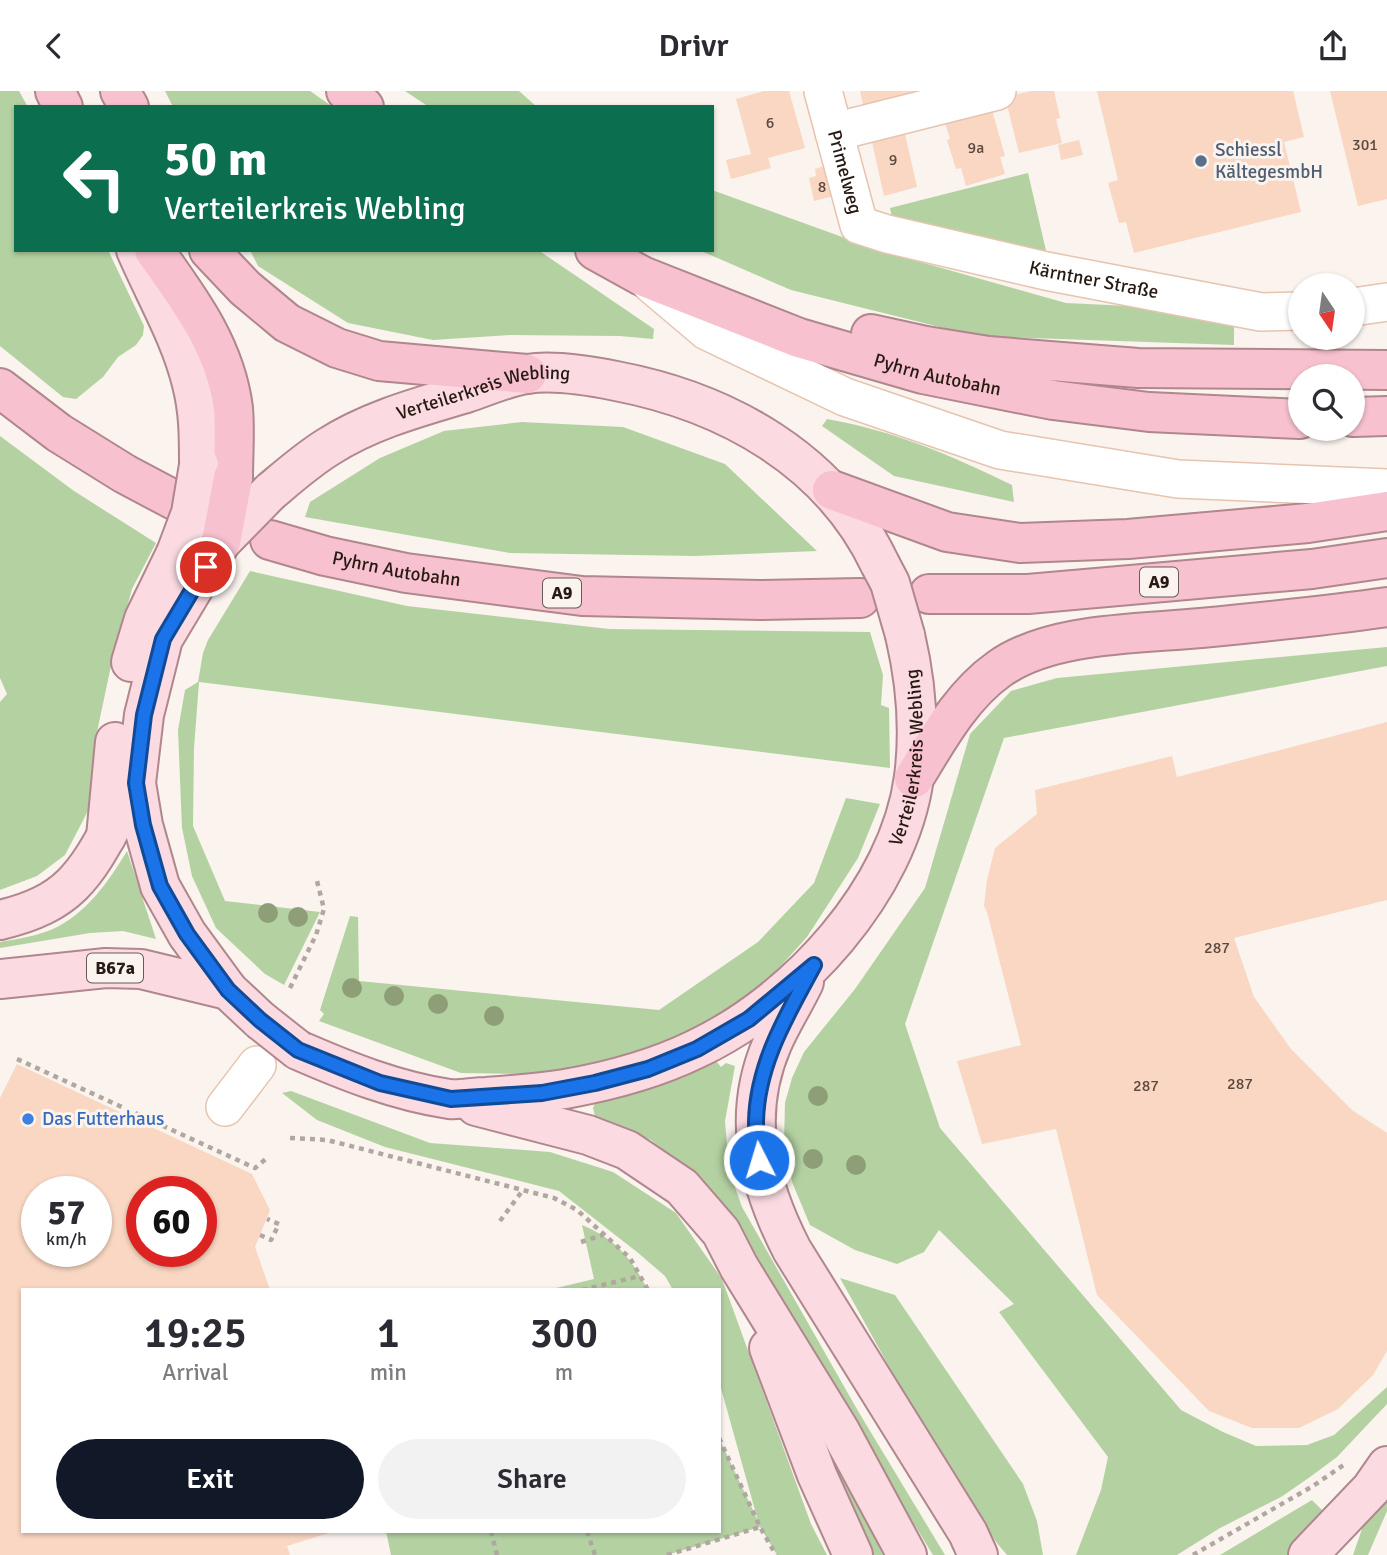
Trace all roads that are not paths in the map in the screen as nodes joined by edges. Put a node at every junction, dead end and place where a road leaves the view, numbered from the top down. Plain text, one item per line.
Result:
1 (346, 91) edge
2 (823, 91) edge
3 (997, 91) edge
4 (362, 105) edge
5 (834, 132) junction
6 (887, 234) joint
7 (137, 252) edge
8 (155, 252) edge
9 (211, 252) edge
10 (599, 252) edge
11 (642, 276) junction
12 (1387, 302) edge
13 (1365, 305) edge
14 (1288, 311) edge
15 (799, 338) junction
16 (1387, 370) edge
17 (527, 373) junction
18 (0, 388) edge
19 (1387, 416) edge
20 (1365, 417) edge
21 (1288, 418) edge
22 (216, 471) junction
23 (1387, 488) edge
24 (832, 490) junction
25 (176, 501) dead end
26 (1387, 511) edge
27 (270, 540) dead end
28 (201, 554) junction
29 (1387, 558) edge
30 (929, 594) dead end
31 (860, 598) dead end
32 (1387, 607) edge
33 (914, 778) junction
34 (136, 783) junction
35 (106, 837) junction
36 (0, 920) edge
37 (814, 965) junction
38 (0, 979) edge
39 (228, 990) junction
40 (257, 1065) dead end
41 (451, 1099) junction
42 (226, 1107) dead end
43 (739, 1267) junction
44 (1372, 1462) edge
45 (978, 1548) edge
46 (853, 1555) edge
47 (907, 1555) edge
48 (1308, 1555) edge

1 - 4 highway
2 - 5 street, Primelweg
3 - 5 street
5 - 6 street, Primelweg
6 - 14 street, Kärntner Straße
7 - 22 main road
8 - 22 highway
9 - 17 highway
10 - 11 highway, Pyhrn Autobahn
11 - 15 highway, Pyhrn Autobahn
11 - 23 street
12 - 13 street
15 - 16 highway
15 - 21 highway, Pyhrn Autobahn
17 - 24 main road, Verteilerkreis Webling
17 - 28 main road, Verteilerkreis Webling, bridge
18 - 25 highway
19 - 20 highway
22 - 28 highway, bridge
24 - 26 highway
24 - 33 main road, Verteilerkreis Webling, bridge
27 - 31 highway, Pyhrn Autobahn / A9
28 - 34 main road, Verteilerkreis Webling
28 - 35 main road
29 - 30 highway, A9
32 - 33 highway
33 - 37 main road, Verteilerkreis Webling
34 - 35 main road
34 - 39 main road, Verteilerkreis Webling
35 - 36 main road
37 - 41 main road, Verteilerkreis Webling
37 - 45 main road
38 - 39 main road, B67a
39 - 41 main road, Verteilerkreis Webling, bridge
40 - 42 street
41 - 43 main road
43 - 46 main road
43 - 47 main road
44 - 48 main road

